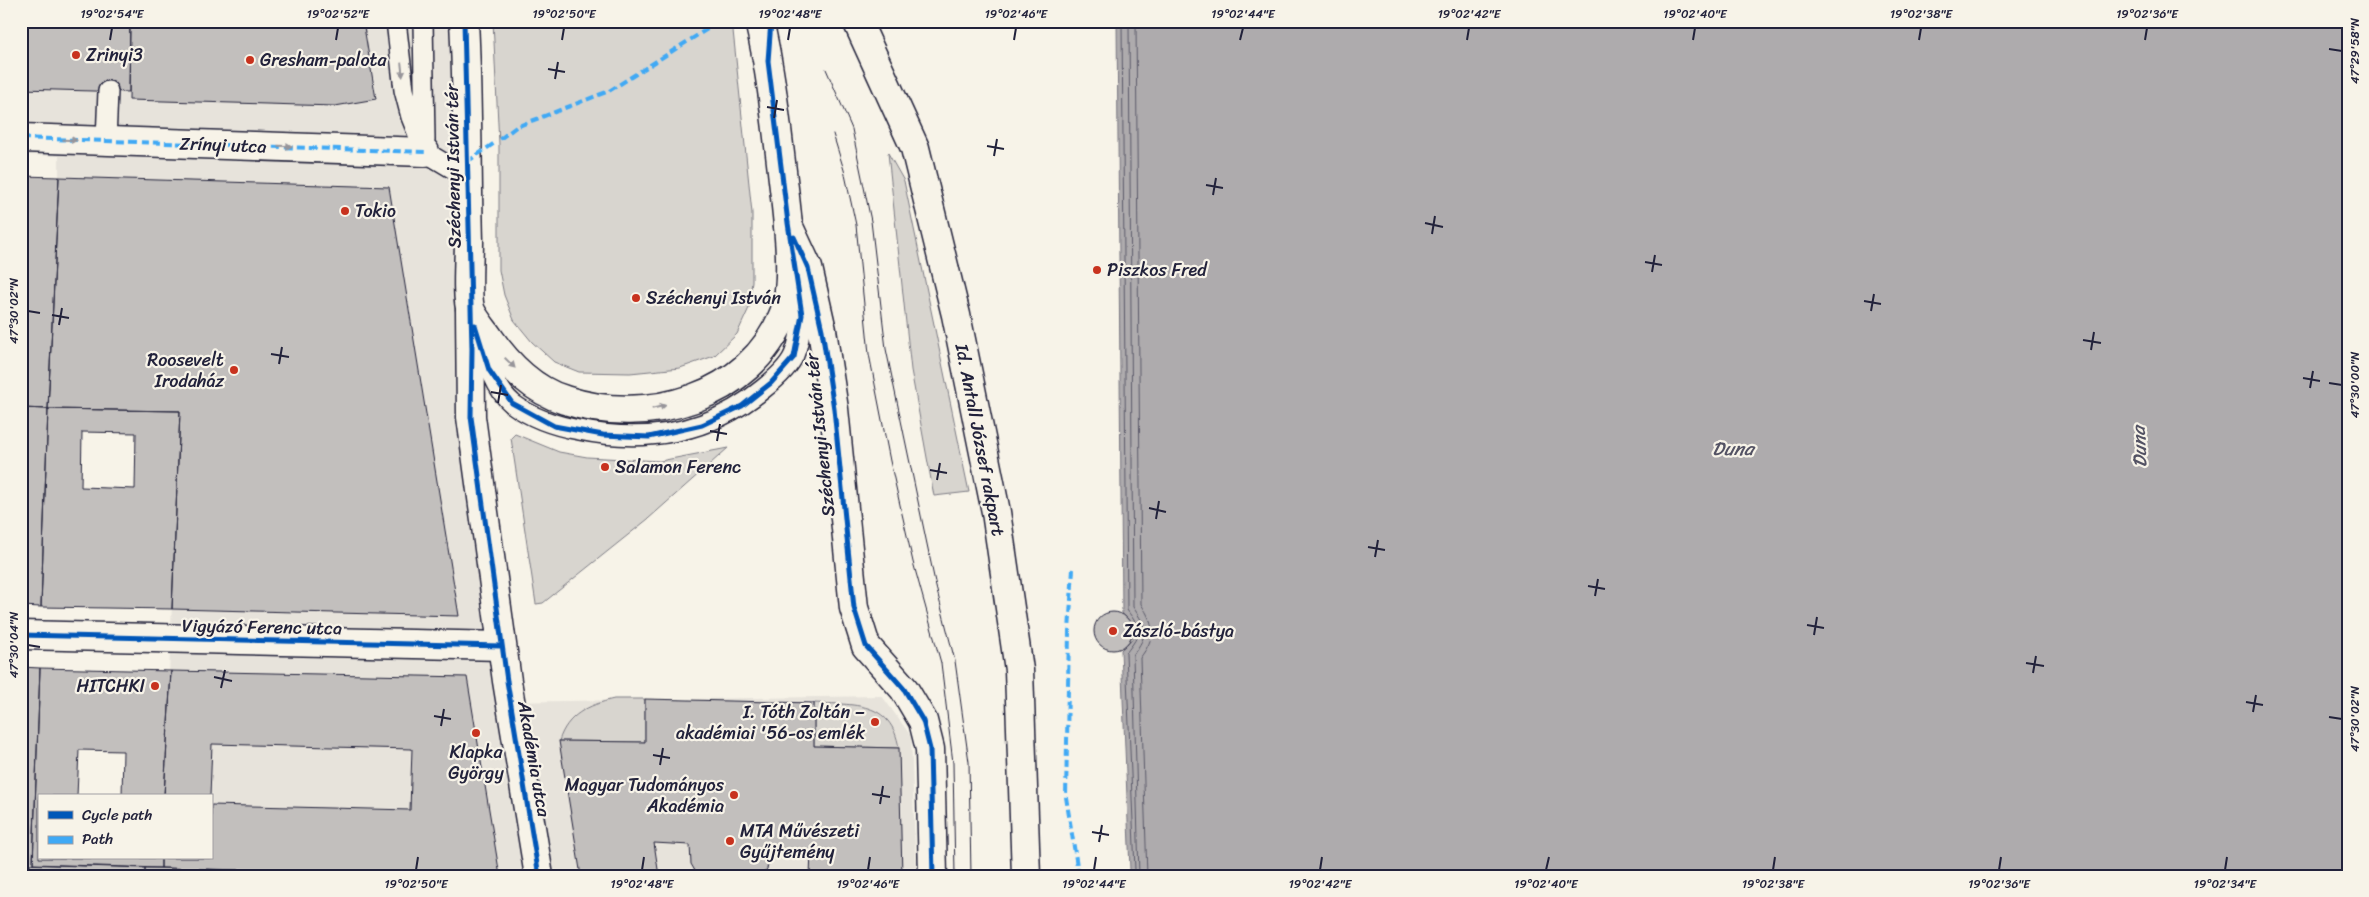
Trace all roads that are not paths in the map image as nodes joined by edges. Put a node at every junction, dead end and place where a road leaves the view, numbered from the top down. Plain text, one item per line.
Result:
1 (396, 21) edge
2 (423, 21) edge
3 (464, 21) edge
4 (758, 21) edge
5 (771, 21) edge
6 (857, 21) edge
7 (768, 61) junction
8 (108, 91) dead end
9 (21, 138) edge
10 (106, 141) junction
11 (425, 152) junction
12 (467, 177) junction
13 (788, 223) junction
14 (470, 310) junction
15 (21, 635) edge
16 (502, 646) junction
17 (540, 876) edge
18 (933, 876) edge
19 (1026, 876) edge

1 -> 11 lane
2 - 11 lane
3 - 12 street, Széchenyi István tér
4 - 7 street
5 - 7 street
6 - 19 street, Id. Antall József rakpart
7 - 13 street, Széchenyi István tér
8 - 10 lane
9 -> 10 street, Zrínyi utca
10 -> 11 street, Zrínyi utca
11 - 12 lane
12 - 14 street, Széchenyi István tér
14 -> 13 street, Széchenyi István tér
13 - 18 street, Széchenyi István tér
14 - 16 street, Széchenyi István tér
15 - 16 street, Vigyázó Ferenc utca
16 - 17 street, Akadémia utca

